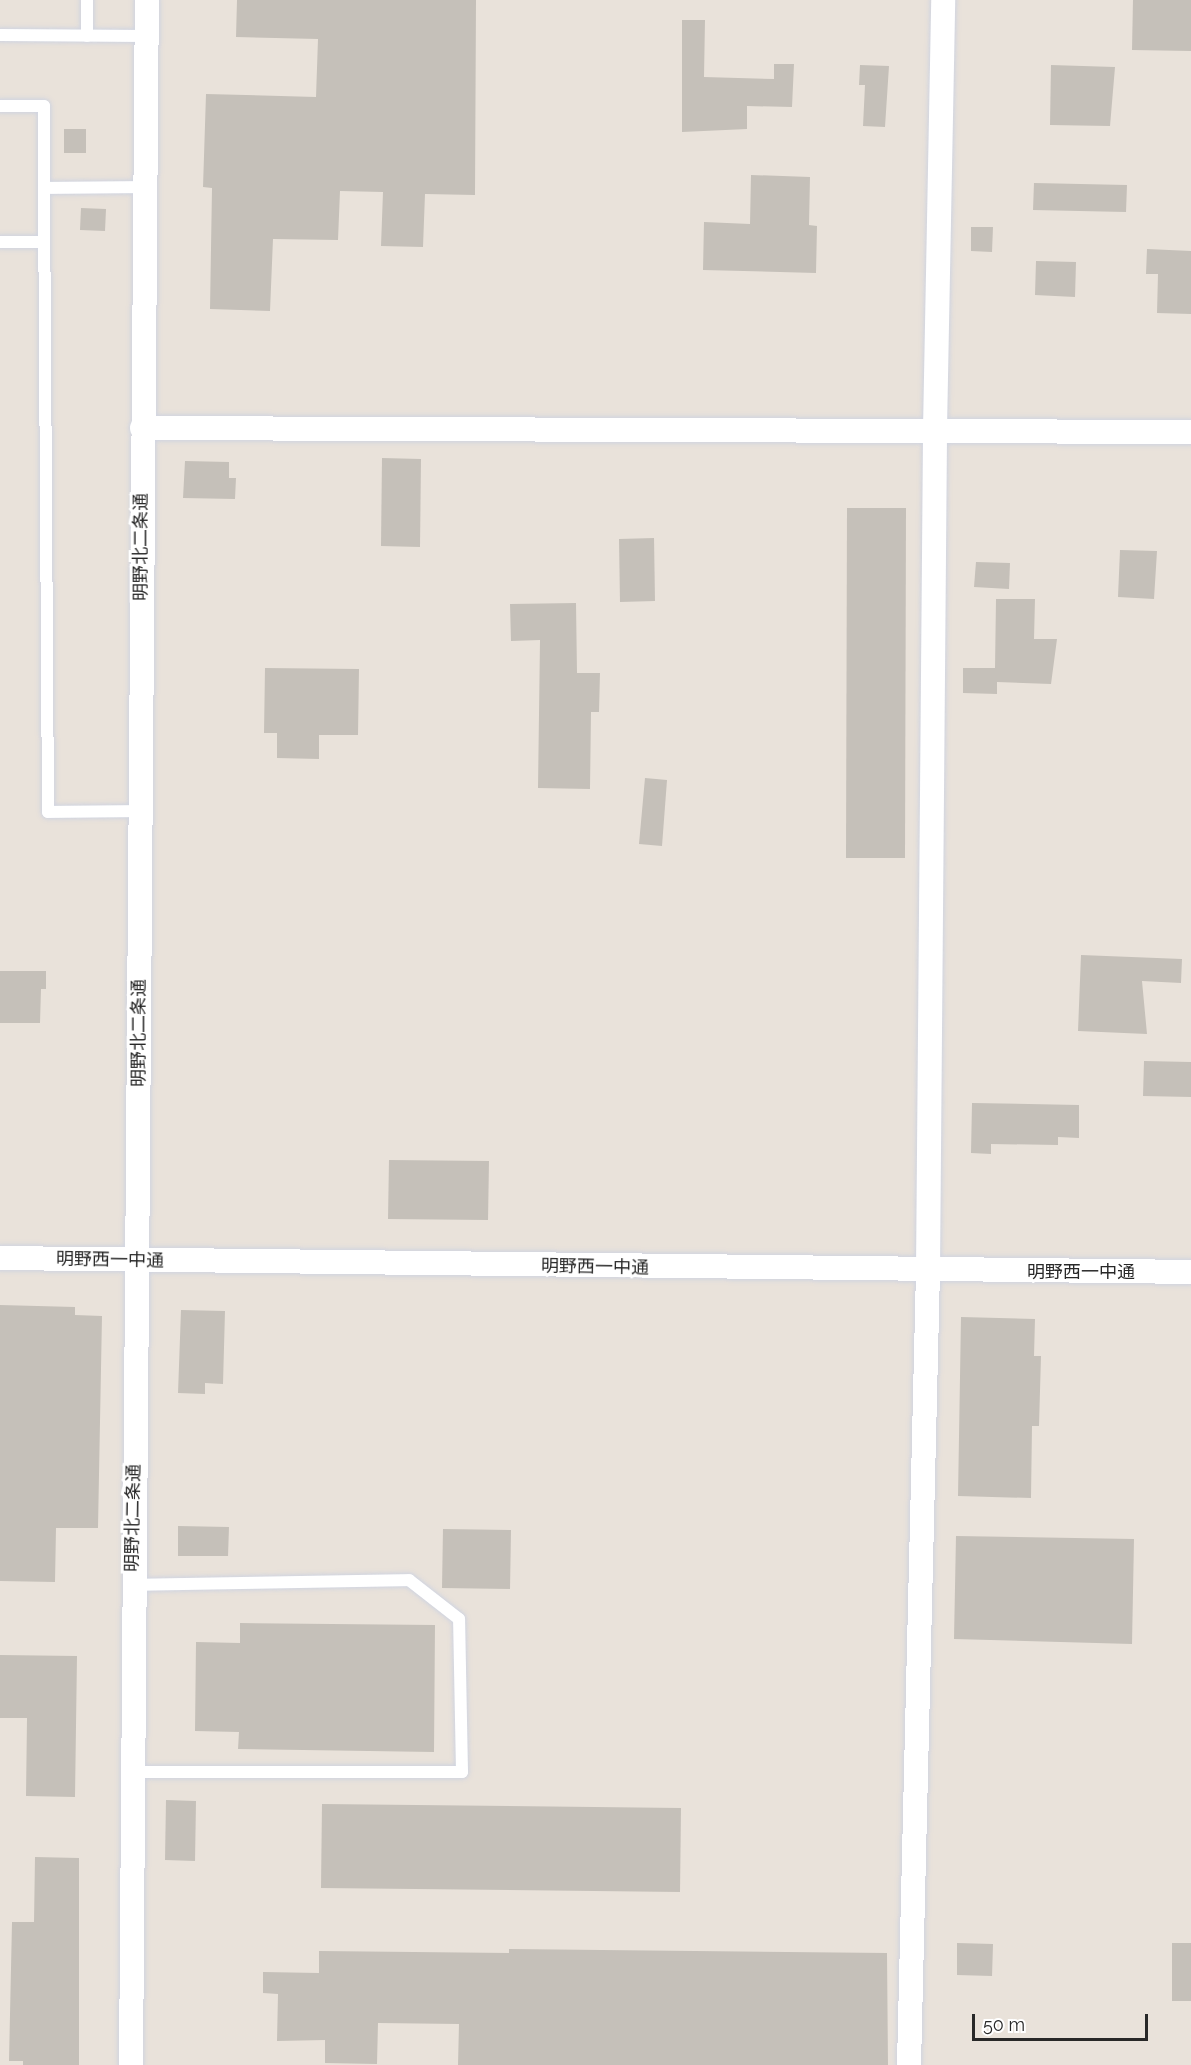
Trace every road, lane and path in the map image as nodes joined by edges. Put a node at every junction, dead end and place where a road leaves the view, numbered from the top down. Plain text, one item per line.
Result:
1 (87, 0) edge
2 (147, 0) edge
3 (943, 0) edge
4 (0, 35) edge
5 (87, 36) junction
6 (146, 36) junction
7 (0, 106) edge
8 (144, 187) junction
9 (44, 188) junction
10 (0, 242) edge
11 (44, 242) junction
12 (141, 428) junction
13 (935, 429) junction
14 (1191, 432) edge
15 (140, 811) junction
16 (0, 1258) edge
17 (138, 1261) junction
18 (928, 1271) junction
19 (1191, 1272) edge
20 (132, 1586) junction
21 (131, 1772) junction
22 (131, 2065) edge
23 (909, 2065) edge

1 - 5 lane
2 - 6 street, 明野北二条通
3 - 13 street
4 - 5 lane
5 - 6 lane
6 - 8 street, 明野北二条通
7 - 9 lane
8 - 9 lane
8 - 12 street, 明野北二条通
9 - 11 lane
10 - 11 lane
11 - 15 lane
12 - 13 street
12 - 15 street, 明野北二条通
13 - 14 street
13 - 18 street
15 - 17 street, 明野北二条通
16 - 17 street, 明野西一中通
17 - 18 street, 明野西一中通
17 - 20 street, 明野北二条通
18 - 19 street, 明野西一中通
18 - 23 street
20 - 21 street, 明野北二条通
20 - 21 lane
21 - 22 street, 明野北二条通

